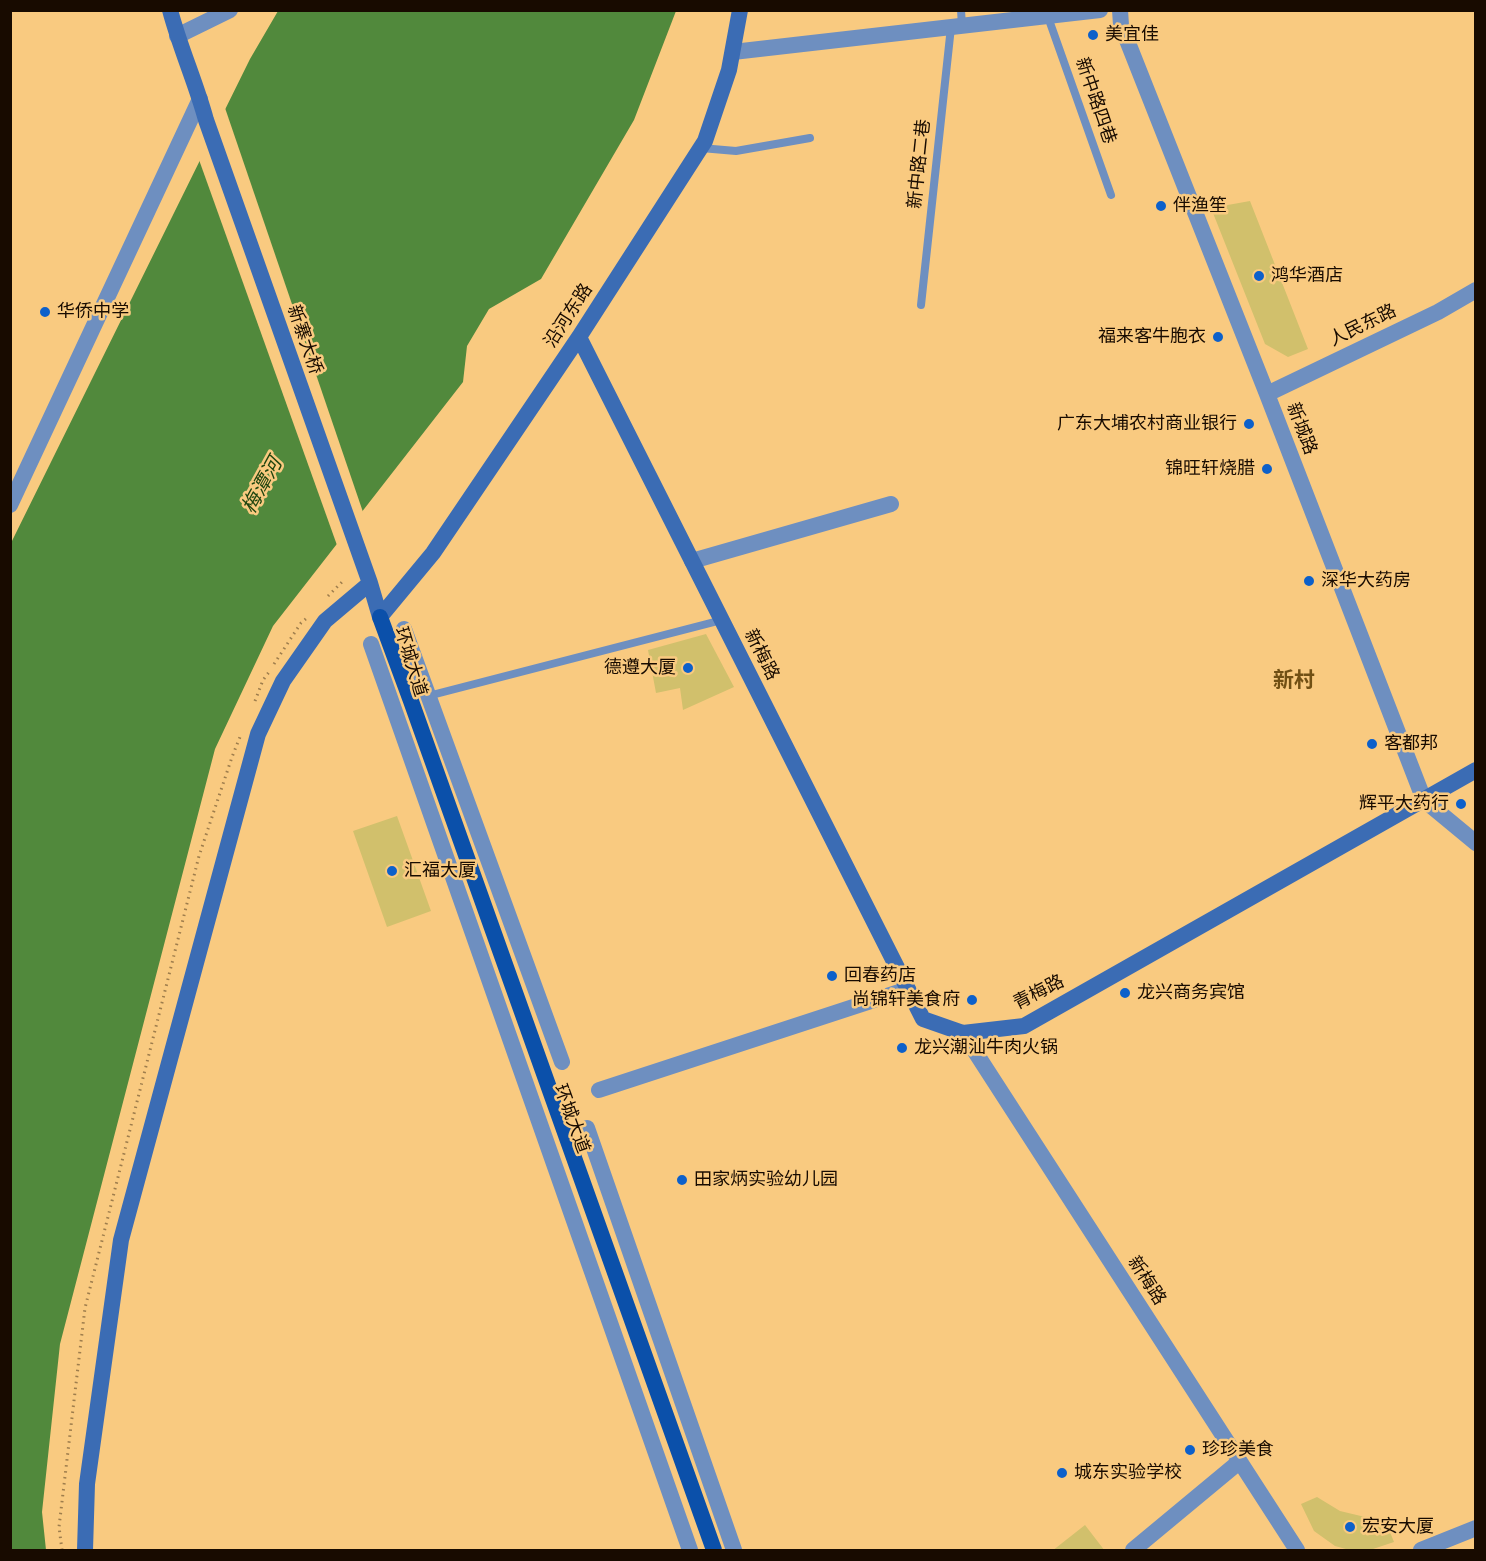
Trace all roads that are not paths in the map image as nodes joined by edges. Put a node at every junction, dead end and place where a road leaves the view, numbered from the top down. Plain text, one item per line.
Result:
1 (230, 10) edge
2 (740, 10) edge
3 (1100, 10) edge
4 (1120, 10) edge
5 (170, 11) edge
6 (1048, 17) junction
7 (958, 21) edge
8 (177, 36) junction
9 (733, 52) junction
10 (200, 99) junction
11 (810, 138) dead end
12 (700, 148) junction
13 (1111, 195) dead end
14 (1476, 290) edge
15 (921, 305) dead end
16 (579, 338) junction
17 (1267, 394) junction
18 (891, 504) dead end
19 (10, 505) edge
20 (692, 561) junction
21 (368, 578) junction
22 (380, 617) junction
23 (722, 620) junction
24 (404, 629) dead end
25 (371, 644) dead end
26 (428, 696) junction
27 (1476, 770) edge
28 (1424, 800) junction
29 (1476, 843) edge
30 (908, 989) junction
31 (963, 1033) junction
32 (562, 1062) dead end
33 (599, 1090) dead end
34 (587, 1128) dead end
35 (1239, 1462) junction
36 (1476, 1528) edge
37 (85, 1551) edge
38 (690, 1551) edge
39 (704, 1551) edge
40 (714, 1551) edge
41 (734, 1551) edge
42 (1133, 1551) edge
43 (1297, 1551) edge
44 (1421, 1551) edge

1 - 8 street
2 - 9 main road, 沿河东路
3 - 6 street
4 - 17 street, 新城路
5 - 8 main road, 新寨大桥
6 - 7 street
6 - 13 lane, 新中路四巷
7 - 9 street
7 - 15 lane, 新中路二巷
8 - 10 main road, 新寨大桥
9 - 12 main road, 沿河东路
10 - 19 street
10 - 21 main road, 新寨大桥
11 - 12 lane
12 - 16 main road, 沿河东路
14 - 17 street, 人民东路
16 - 20 main road, 新梅路
16 - 22 main road, 沿河东路
17 - 28 street, 新城路
18 - 20 street
20 - 23 main road, 新梅路
21 - 22 main road, 新寨大桥
21 - 37 main road
22 - 39 main road, 环城大道
22 - 40 main road, 环城大道
23 - 26 lane
23 - 30 main road, 新梅路
24 - 26 street
25 - 38 street
26 - 32 street
27 - 28 main road, 青梅路
28 - 29 street, 新城路
28 - 31 main road, 青梅路
30 - 31 main road, 青梅路
30 - 33 street
31 - 35 street, 新梅路
34 - 41 street
35 - 42 street
35 - 43 street, 新梅路
36 - 44 street

